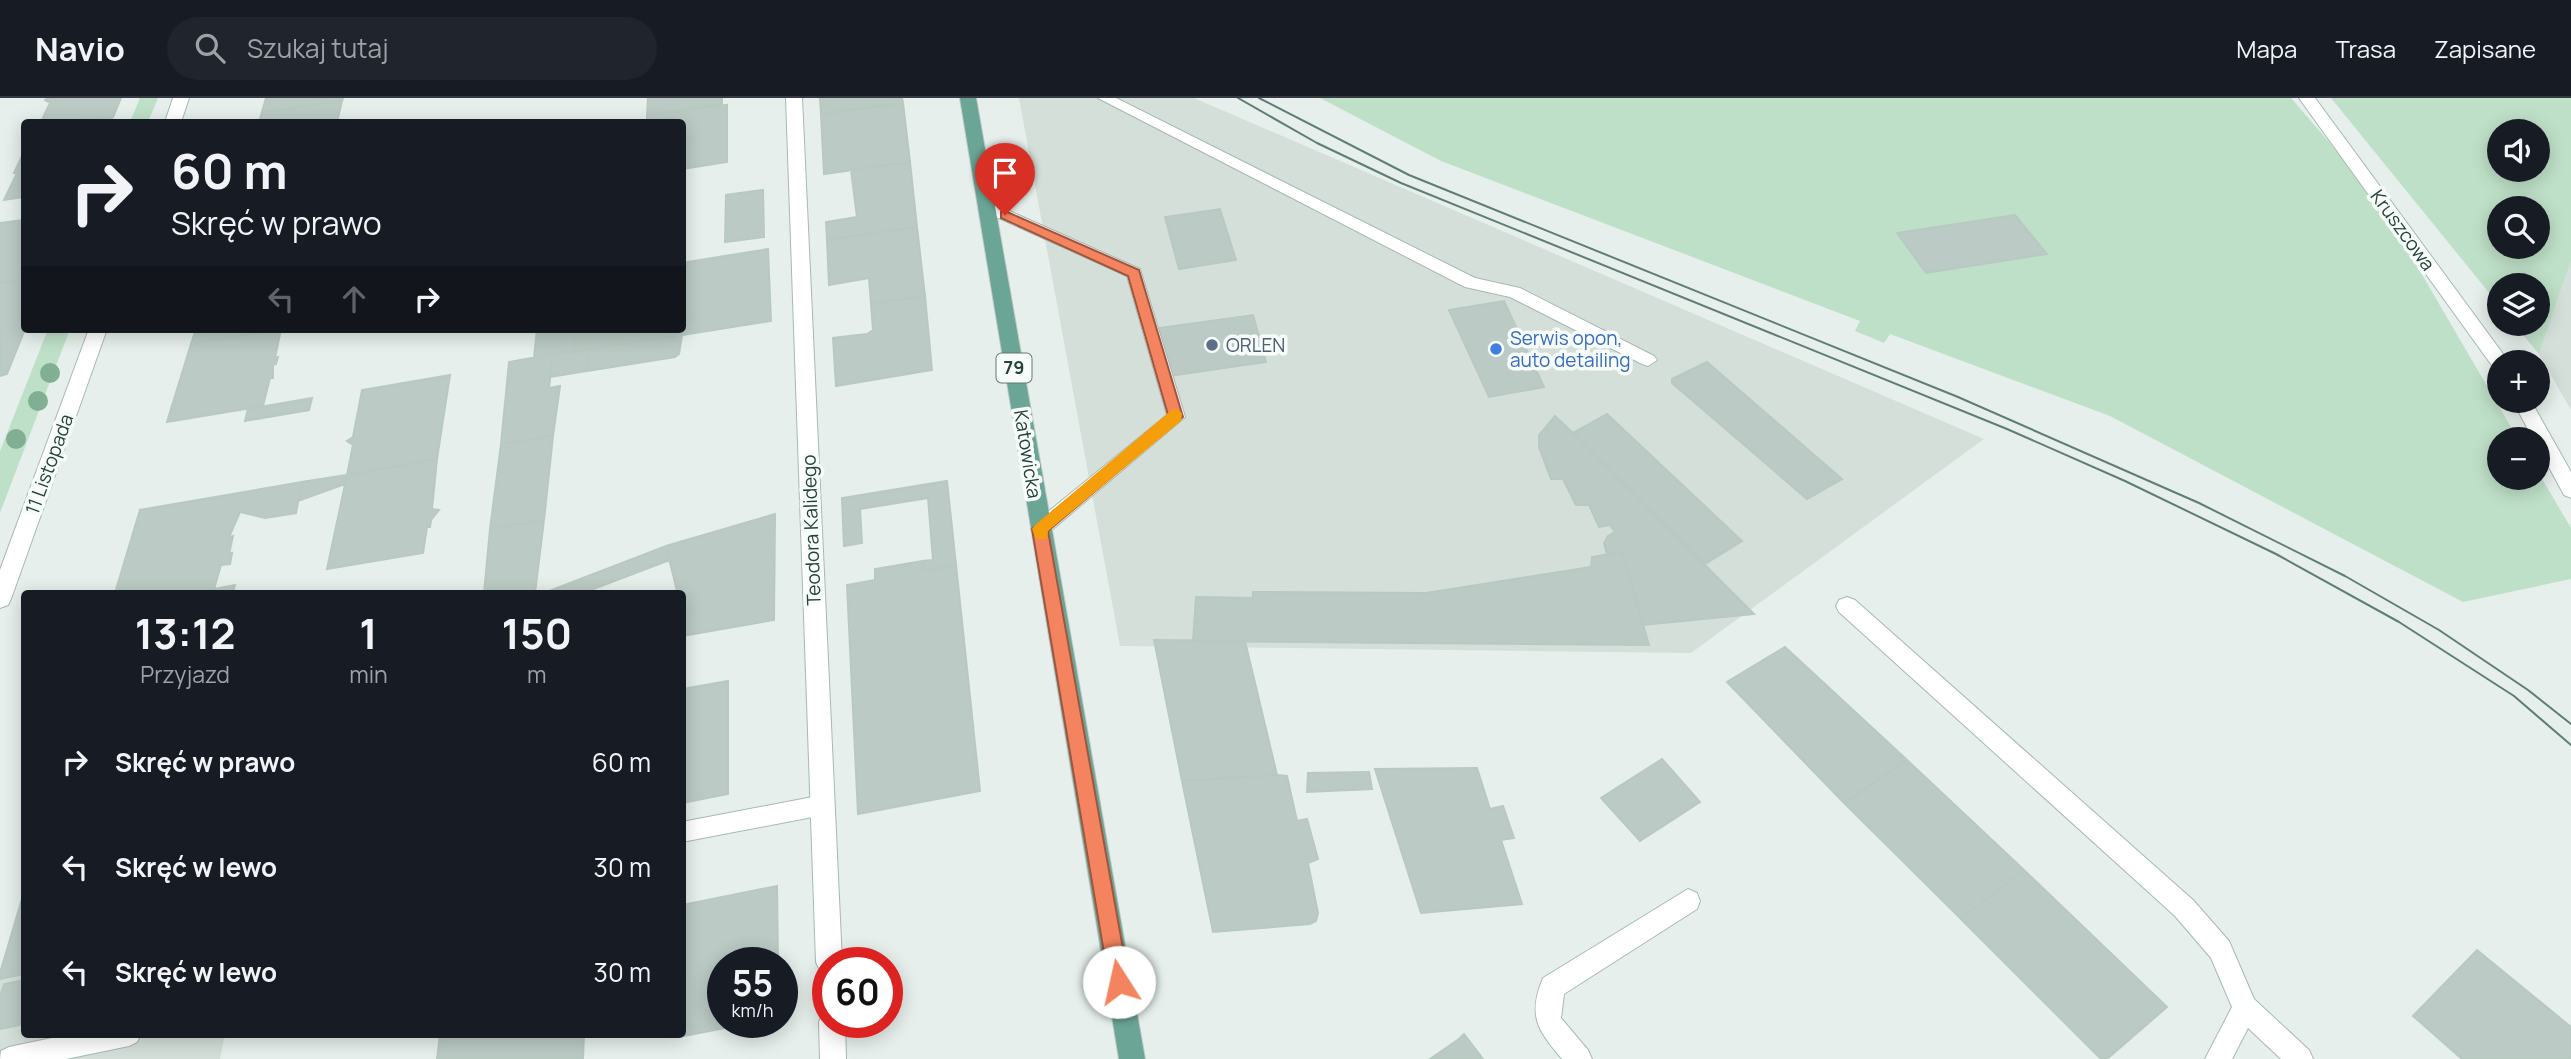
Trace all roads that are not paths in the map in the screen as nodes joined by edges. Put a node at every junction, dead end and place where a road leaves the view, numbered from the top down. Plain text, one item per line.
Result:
1 (181, 98) edge
2 (794, 98) edge
3 (968, 98) edge
4 (1105, 98) edge
5 (2307, 98) edge
6 (174, 119) edge
7 (987, 206) junction
8 (97, 333) edge
9 (2491, 350) edge
10 (1648, 360) dead end
11 (2529, 413) edge
12 (2571, 490) edge
13 (1040, 529) junction
14 (0, 598) edge
15 (1847, 606) dead end
16 (823, 805) junction
17 (686, 831) edge
18 (1688, 901) dead end
19 (828, 947) edge
20 (2245, 1008) junction
21 (117, 1038) edge
22 (832, 1038) edge
23 (75, 1052) edge
24 (9, 1059) edge
25 (833, 1059) edge
26 (1132, 1059) edge
27 (1578, 1059) edge
28 (2218, 1059) edge
29 (2300, 1059) edge

1 - 6 street
2 - 16 street, Teodora Kalidego
3 - 7 main road, Katowicka / 79
4 - 10 lane
5 - 9 street, Kruszcowa
7 - 13 main road, Katowicka / 79
7 - 13 lane
8 - 14 street, 11 Listopada
11 - 12 street
13 - 26 main road, Katowicka / 79
15 - 20 street
16 - 17 lane
16 - 19 street, Teodora Kalidego
18 - 27 street
20 - 28 street
20 - 29 street
21 - 23 lane
22 - 25 street
23 - 24 lane

